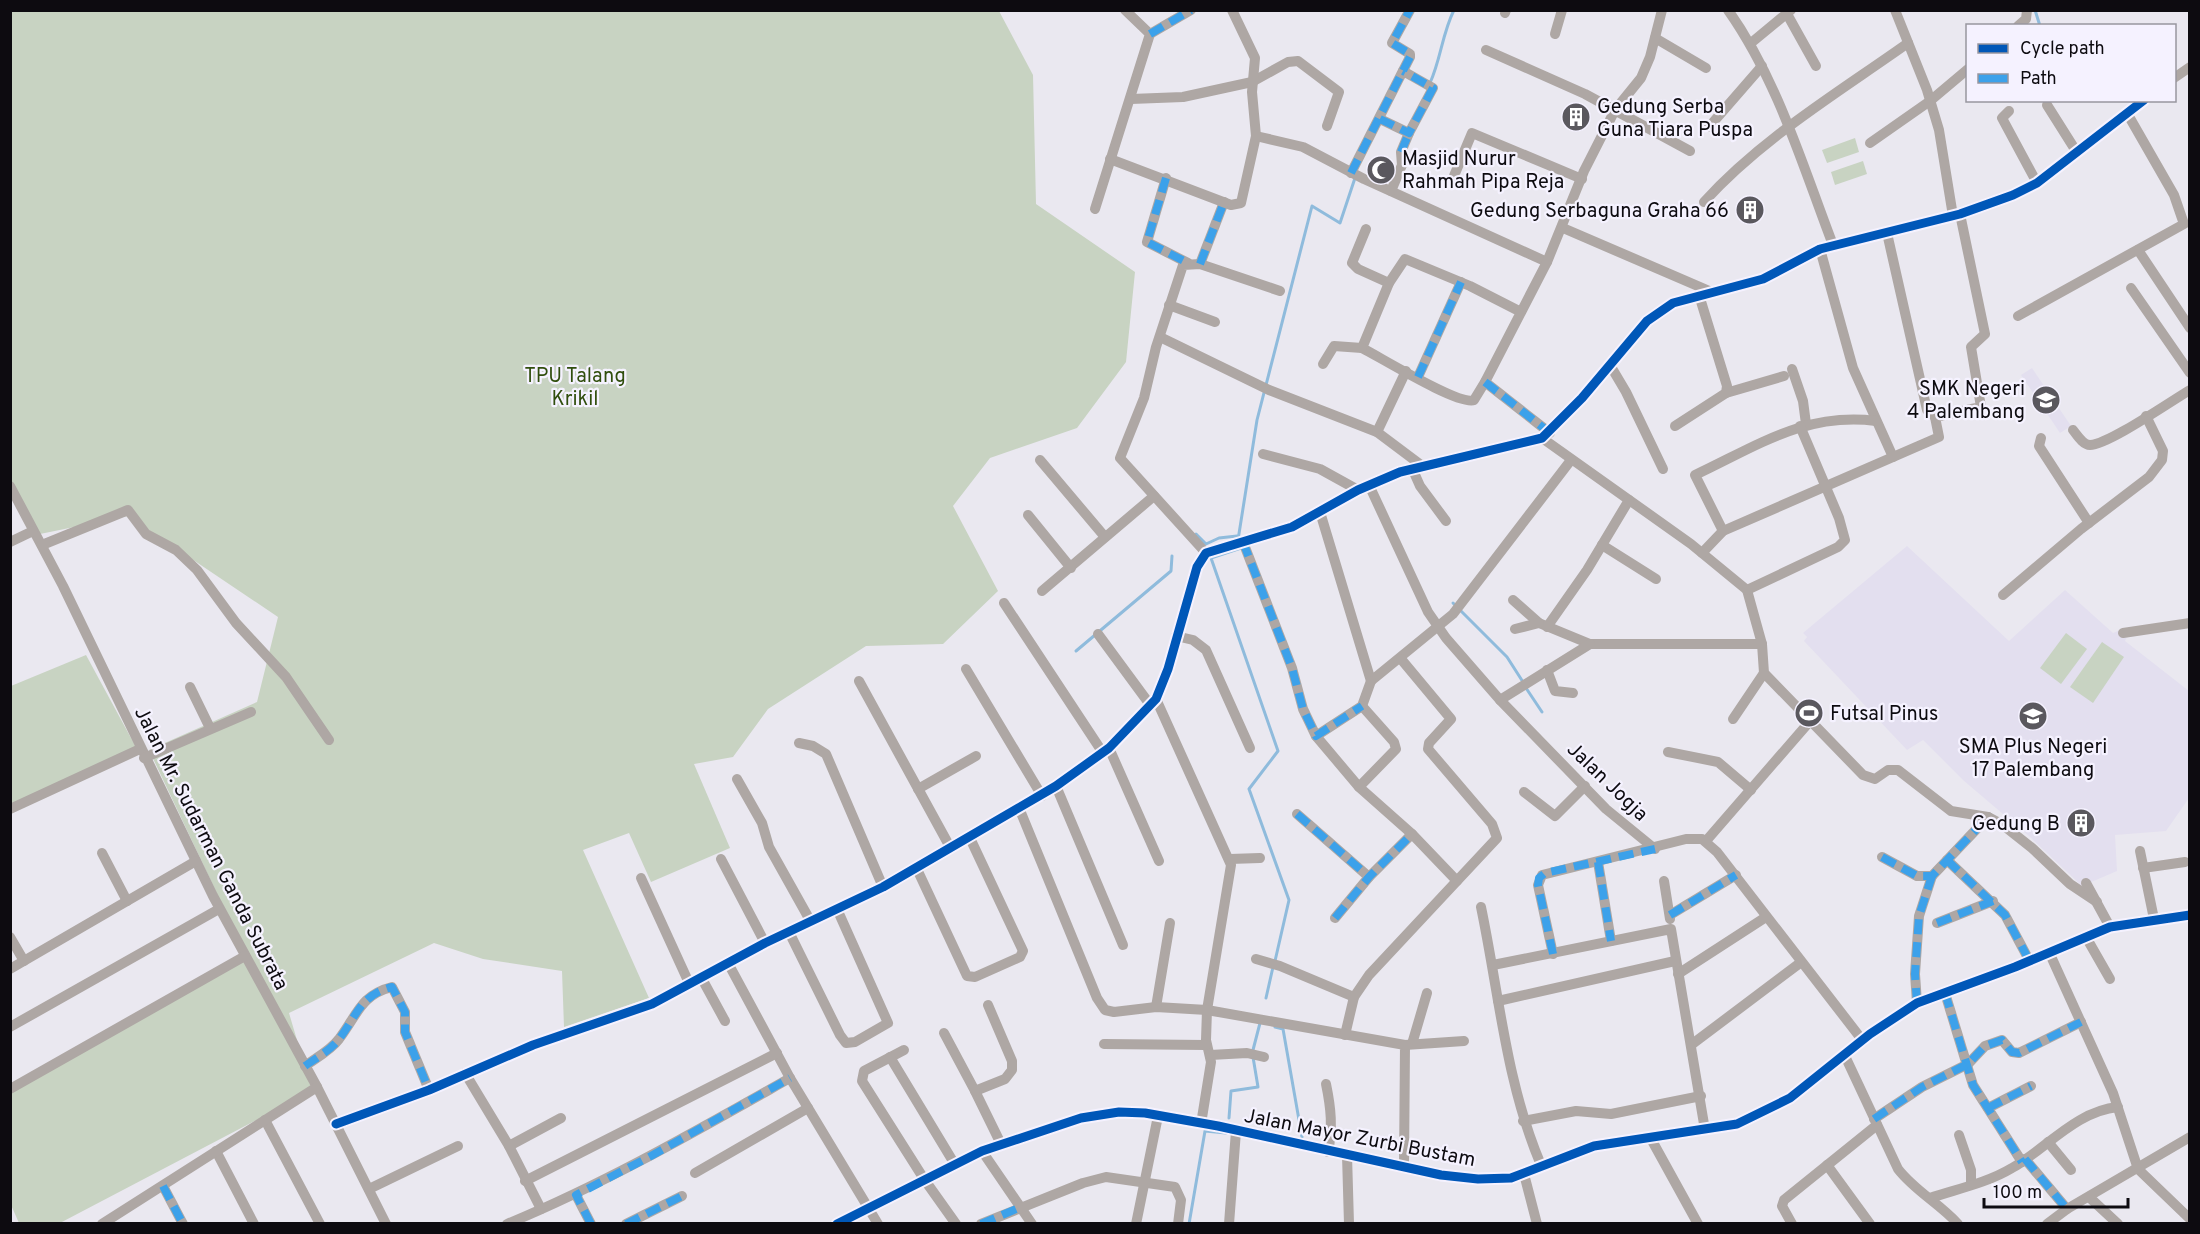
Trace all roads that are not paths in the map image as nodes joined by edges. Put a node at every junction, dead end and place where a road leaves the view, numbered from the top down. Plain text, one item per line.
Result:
1 (1125, 10) edge
2 (1191, 10) edge
3 (1232, 10) edge
4 (1410, 10) edge
5 (1562, 10) edge
6 (1728, 10) edge
7 (1895, 10) edge
8 (2027, 10) edge
9 (1658, 12) edge
10 (1789, 12) edge
11 (2020, 24) edge
12 (1150, 34) junction
13 (1556, 34) dead end
14 (1655, 38) junction
15 (1908, 43) junction
16 (1751, 44) junction
17 (1486, 50) dead end
18 (1762, 66) junction
19 (1816, 66) dead end
20 (2190, 67) edge
21 (1706, 68) dead end
22 (1403, 71) junction
23 (1966, 71) edge
24 (2176, 77) edge
25 (1252, 82) junction
26 (1131, 99) junction
27 (1930, 101) junction
28 (2141, 102) edge
29 (2047, 105) dead end
30 (1615, 110) junction
31 (2009, 111) dead end
32 (2127, 113) junction
33 (1380, 119) junction
34 (1327, 126) dead end
35 (1709, 127) dead end
36 (1789, 128) junction
37 (1407, 132) junction
38 (1256, 136) junction
39 (1870, 143) dead end
40 (1690, 151) dead end
41 (2076, 152) junction
42 (1110, 159) junction
43 (1356, 175) junction
44 (1166, 178) junction
45 (1582, 179) junction
46 (1451, 183) dead end
47 (2037, 183) junction
48 (1391, 191) junction
49 (1224, 202) junction
50 (1704, 202) dead end
51 (1095, 209) dead end
52 (1957, 215) junction
53 (1563, 228) junction
54 (1366, 229) dead end
55 (1887, 233) junction
56 (1833, 245) junction
57 (1820, 249) junction
58 (2138, 250) junction
59 (1547, 262) junction
60 (1188, 263) junction
61 (1200, 264) junction
62 (1461, 282) junction
63 (1389, 283) junction
64 (2131, 288) dead end
65 (1280, 291) dead end
66 (1714, 293) junction
67 (1699, 295) junction
68 (1169, 304) junction
69 (1521, 312) junction
70 (2018, 316) dead end
71 (1215, 322) dead end
72 (2190, 328) edge
73 (1160, 337) junction
74 (1362, 348) junction
75 (1323, 364) dead end
76 (1610, 365) junction
77 (1406, 371) junction
78 (2190, 373) edge
79 (1418, 377) junction
80 (1485, 381) junction
81 (2190, 390) edge
82 (1726, 393) junction
83 (1935, 417) junction
84 (2146, 417) junction
85 (1876, 421) junction
86 (1803, 425) junction
87 (1675, 426) dead end
88 (2073, 430) dead end
89 (1377, 432) junction
90 (1546, 436) junction
91 (2040, 438) dead end
92 (1263, 454) dead end
93 (1893, 457) junction
94 (1040, 460) dead end
95 (1571, 460) junction
96 (1416, 466) junction
97 (1663, 470) dead end
98 (1369, 485) junction
99 (10, 486) edge
100 (1826, 486) junction
101 (1358, 490) junction
102 (1154, 496) junction
103 (1629, 500) junction
104 (1320, 512) junction
105 (1028, 515) dead end
106 (1446, 521) dead end
107 (2085, 526) junction
108 (33, 531) junction
109 (1723, 531) junction
110 (1105, 537) junction
111 (10, 542) edge
112 (1242, 542) junction
113 (42, 545) junction
114 (1602, 545) junction
115 (1206, 553) junction
116 (1702, 553) junction
117 (1071, 568) junction
118 (1656, 579) dead end
119 (1747, 590) junction
120 (1042, 591) dead end
121 (2003, 595) dead end
122 (1513, 600) dead end
123 (1004, 603) dead end
124 (2190, 623) edge
125 (1543, 625) junction
126 (1438, 628) junction
127 (1515, 629) dead end
128 (2123, 633) dead end
129 (1098, 634) dead end
130 (1176, 636) junction
131 (1590, 644) junction
132 (1762, 644) junction
133 (1401, 659) junction
134 (1550, 664) junction
135 (966, 669) dead end
136 (1764, 673) junction
137 (859, 681) dead end
138 (1371, 681) junction
139 (190, 687) dead end
140 (1572, 693) dead end
141 (1500, 700) junction
142 (1153, 703) junction
143 (1362, 706) junction
144 (251, 712) dead end
145 (1733, 719) dead end
146 (1811, 720) junction
147 (210, 728) junction
148 (1316, 736) junction
149 (329, 740) dead end
150 (799, 742) dead end
151 (1250, 748) dead end
152 (1106, 751) junction
153 (1668, 752) dead end
154 (142, 753) junction
155 (976, 756) dead end
156 (736, 779) dead end
157 (1056, 786) junction
158 (1585, 786) junction
159 (1359, 787) junction
160 (918, 789) junction
161 (1750, 790) junction
162 (1524, 792) dead end
163 (1042, 796) junction
164 (1019, 808) junction
165 (10, 809) edge
166 (1297, 814) dead end
167 (1988, 817) junction
168 (1412, 834) junction
169 (969, 836) junction
170 (1706, 841) junction
171 (950, 847) junction
172 (1655, 849) junction
173 (2139, 851) dead end
174 (102, 853) dead end
175 (1882, 857) dead end
176 (1260, 858) dead end
177 (721, 859) dead end
178 (1230, 859) junction
179 (1947, 860) junction
180 (196, 861) junction
181 (1159, 861) dead end
182 (1598, 862) junction
183 (2184, 862) dead end
184 (916, 867) junction
185 (2143, 868) junction
186 (1736, 875) junction
187 (1932, 876) junction
188 (1369, 877) junction
189 (641, 878) dead end
190 (1457, 881) junction
191 (1664, 881) dead end
192 (2086, 883) dead end
193 (882, 887) junction
194 (127, 901) junction
195 (1993, 901) junction
196 (2097, 902) junction
197 (1481, 907) dead end
198 (219, 909) junction
199 (837, 909) junction
200 (1670, 915) junction
201 (2190, 915) edge
202 (1766, 917) junction
203 (1335, 918) dead end
204 (2154, 919) junction
205 (811, 922) junction
206 (1170, 923) dead end
207 (1937, 923) dead end
208 (2110, 927) junction
209 (1671, 929) junction
210 (789, 932) junction
211 (2086, 936) junction
212 (10, 938) edge
213 (1611, 941) junction
214 (765, 944) junction
215 (1123, 945) dead end
216 (2049, 952) junction
217 (1553, 954) junction
218 (245, 956) junction
219 (1256, 959) dead end
220 (2029, 960) junction
221 (24, 961) junction
222 (1675, 961) junction
223 (728, 963) junction
224 (1800, 963) junction
225 (1493, 965) junction
226 (10, 969) edge
227 (1678, 974) junction
228 (701, 976) junction
229 (2110, 979) dead end
230 (689, 983) junction
231 (1427, 993) dead end
232 (1945, 993) junction
233 (1354, 998) junction
234 (1498, 1001) junction
235 (1917, 1003) junction
236 (988, 1005) dead end
237 (1156, 1007) junction
238 (1207, 1010) junction
239 (725, 1021) dead end
240 (2082, 1022) junction
241 (10, 1027) edge
242 (944, 1033) dead end
243 (1345, 1035) junction
244 (1464, 1041) dead end
245 (1863, 1041) junction
246 (1104, 1044) dead end
247 (1409, 1045) junction
248 (1691, 1045) junction
249 (904, 1050) dead end
250 (1208, 1050) junction
251 (777, 1053) junction
252 (1845, 1056) junction
253 (890, 1057) junction
254 (1264, 1057) dead end
255 (1968, 1064) junction
256 (305, 1066) junction
257 (465, 1073) junction
258 (790, 1078) junction
259 (1326, 1084) dead end
260 (2031, 1086) dead end
261 (317, 1087) junction
262 (10, 1089) edge
263 (429, 1090) junction
264 (975, 1091) junction
265 (1701, 1096) junction
266 (2118, 1107) junction
267 (808, 1108) junction
268 (1989, 1108) junction
269 (1158, 1116) junction
270 (561, 1118) dead end
271 (266, 1120) junction
272 (1523, 1121) junction
273 (1875, 1122) junction
274 (336, 1124) junction
275 (1201, 1124) junction
276 (1705, 1130) junction
277 (1236, 1131) junction
278 (1959, 1135) dead end
279 (1650, 1137) junction
280 (2190, 1137) edge
281 (2048, 1142) junction
282 (1001, 1144) junction
283 (458, 1146) dead end
284 (509, 1146) junction
285 (982, 1150) junction
286 (216, 1151) junction
287 (1328, 1152) junction
288 (1347, 1155) junction
289 (2024, 1161) junction
290 (954, 1163) junction
291 (1541, 1165) junction
292 (1827, 1165) junction
293 (1404, 1166) junction
294 (2138, 1169) junction
295 (2071, 1170) dead end
296 (695, 1173) dead end
297 (1524, 1174) junction
298 (924, 1179) junction
299 (525, 1181) junction
300 (1146, 1181) junction
301 (1971, 1184) junction
302 (163, 1186) junction
303 (369, 1190) junction
304 (576, 1195) junction
305 (682, 1196) dead end
306 (2089, 1197) junction
307 (1930, 1198) junction
308 (1021, 1207) junction
309 (541, 1209) junction
310 (868, 1209) junction
311 (2067, 1209) junction
312 (2190, 1219) edge
313 (109, 1222) edge
314 (183, 1224) edge
315 (254, 1224) edge
316 (320, 1224) edge
317 (386, 1224) edge
318 (507, 1224) edge
319 (591, 1224) edge
320 (626, 1224) edge
321 (837, 1224) edge
322 (878, 1224) edge
323 (956, 1224) edge
324 (981, 1224) edge
325 (1032, 1224) edge
326 (1136, 1224) edge
327 (1178, 1224) edge
328 (1229, 1224) edge
329 (1349, 1224) edge
330 (1537, 1224) edge
331 (1698, 1224) edge
332 (1792, 1224) edge
333 (1870, 1224) edge
334 (1958, 1224) edge
335 (2047, 1224) edge
336 (2118, 1224) edge

1 - 12 street
2 - 12 street
3 - 25 street
4 - 22 street
5 - 13 street
6 - 16 street
7 - 15 street
8 - 11 street
9 - 14 street
10 - 16 street
10 - 19 street
12 - 26 street
14 - 21 street
14 - 30 street
15 - 27 street
15 - 36 street
16 - 18 street
17 - 30 street
18 - 35 street
18 - 36 street
20 - 24 street
22 - 33 street
22 - 37 street
23 - 27 street
25 - 26 street
25 - 34 street
25 - 38 street
26 - 42 street
27 - 39 street
27 - 52 street
28 - 32 street
29 - 41 street
30 - 40 street
30 - 45 street
31 - 47 street
32 - 41 street
32 - 58 street
33 - 37 street
33 - 43 street
36 - 50 street
36 - 56 street
37 - 48 street
38 - 43 street
38 - 49 street
41 - 47 street
42 - 44 street
42 - 51 street
43 - 48 street
44 - 49 street
44 - 60 street
45 - 46 street
45 - 53 street
47 - 52 street
48 - 59 street
49 - 61 street
52 - 55 street
52 - 83 street
53 - 59 street
53 - 66 street
54 - 63 street
55 - 56 street
55 - 83 street
56 - 57 street
57 - 66 street
57 - 85 street
58 - 70 street
58 - 72 street
59 - 69 street
60 - 61 street
60 - 68 street
61 - 65 street
62 - 63 street
62 - 69 street
62 - 79 street
63 - 74 street
64 - 78 street
66 - 67 street
67 - 76 street
67 - 82 street
68 - 71 street
68 - 73 street
69 - 80 street
73 - 89 street
73 - 102 street
74 - 75 street
74 - 77 street
76 - 90 street
76 - 97 street
77 - 79 street
77 - 89 street
79 - 80 street
80 - 90 street
81 - 84 street
82 - 86 street
82 - 87 street
83 - 93 street
84 - 88 street
84 - 107 street
85 - 86 street
85 - 93 street
86 - 100 street
86 - 109 street
89 - 96 street
90 - 95 street
90 - 96 street
91 - 107 street
92 - 101 street
93 - 100 street
94 - 110 street
95 - 103 street
95 - 126 street
96 - 98 street
96 - 106 street
98 - 101 street
98 - 126 street, Jalan Jogja
99 - 108 street, Jalan Mr. Sudarman Ganda Subrata
100 - 109 street
100 - 119 street
101 - 104 street
102 - 110 street
102 - 115 street
103 - 114 street
103 - 116 street
104 - 112 street
104 - 138 street
105 - 117 street
107 - 121 street
108 - 111 street
108 - 113 street, Jalan Mr. Sudarman Ganda Subrata
109 - 116 street
110 - 117 street
112 - 115 street
112 - 148 street
113 - 149 street
113 - 154 street, Jalan Mr. Sudarman Ganda Subrata
114 - 118 street
114 - 125 street
115 - 130 street
116 - 119 street
117 - 120 street
119 - 132 street
122 - 125 street
123 - 152 street
124 - 128 street
125 - 127 street
125 - 131 street
126 - 133 street
126 - 141 street, Jalan Jogja
129 - 142 street
130 - 142 street
130 - 151 street
131 - 132 street
131 - 134 street
132 - 136 street
133 - 138 street
133 - 190 street
134 - 140 street
134 - 141 street
135 - 163 street
136 - 145 street
136 - 146 street
137 - 160 street
138 - 143 street
139 - 147 street
141 - 158 street, Jalan Jogja
142 - 152 street
142 - 178 street
143 - 148 street
143 - 159 street
144 - 147 street
146 - 161 street
146 - 167 street
147 - 154 street
148 - 159 street
150 - 193 street
152 - 157 street
152 - 181 street
153 - 161 street
154 - 165 street
154 - 180 street, Jalan Mr. Sudarman Ganda Subrata
155 - 160 street
156 - 205 street
157 - 163 street
157 - 215 street
158 - 162 street
158 - 172 street, Jalan Jogja
159 - 168 street
160 - 171 street
161 - 170 street
163 - 164 street
164 - 169 street
164 - 237 street
166 - 188 street
167 - 179 street
167 - 196 street
168 - 188 street
168 - 190 street
169 - 171 street
169 - 184 street
170 - 172 street
170 - 186 street
171 - 184 street
172 - 182 street
173 - 185 street
174 - 194 street
175 - 187 street
176 - 178 street
177 - 214 street
178 - 238 street
179 - 187 street
179 - 195 street
180 - 194 street
180 - 198 street, Jalan Mr. Sudarman Ganda Subrata
182 - 213 street
182 - 217 street
183 - 185 street
184 - 193 street
185 - 204 street
186 - 200 street
186 - 202 street
187 - 235 street
188 - 203 street
189 - 230 street
190 - 233 street
191 - 200 street
192 - 196 street
193 - 199 street
194 - 221 street
195 - 207 street
195 - 220 street
196 - 208 street
197 - 225 street
198 - 218 street, Jalan Mr. Sudarman Ganda Subrata
198 - 241 street
199 - 205 street
199 - 210 street
200 - 209 street
201 - 204 street, Jalan Mayor Zurbi Bustam
202 - 224 street
202 - 227 street
204 - 208 street, Jalan Mayor Zurbi Bustam
205 - 210 street
206 - 237 street
208 - 211 street, Jalan Mayor Zurbi Bustam
209 - 213 street
209 - 222 street
210 - 214 street
211 - 216 street, Jalan Mayor Zurbi Bustam
211 - 229 street
212 - 221 street
213 - 217 street
214 - 223 street
216 - 220 street, Jalan Mayor Zurbi Bustam
216 - 240 street
217 - 225 street
218 - 256 street, Jalan Mr. Sudarman Ganda Subrata
218 - 262 street
219 - 233 street
220 - 232 street, Jalan Mayor Zurbi Bustam
221 - 226 street
222 - 227 street
222 - 234 street
223 - 228 street
223 - 251 street
224 - 245 street
224 - 248 street
225 - 234 street
227 - 248 street
228 - 230 street
228 - 239 street
230 - 257 street
231 - 247 street
232 - 235 street, Jalan Mayor Zurbi Bustam
232 - 255 street
233 - 243 street
234 - 272 street
235 - 245 street, Jalan Mayor Zurbi Bustam
236 - 264 street
237 - 238 street
238 - 243 street
238 - 250 street
240 - 255 street
240 - 266 street
242 - 264 street
243 - 247 street
244 - 247 street
245 - 252 street, Jalan Mayor Zurbi Bustam
246 - 250 street
247 - 293 street
248 - 265 street
249 - 253 street
250 - 254 street
250 - 275 street
251 - 258 street
251 - 299 street
252 - 273 street
252 - 276 street, Jalan Mayor Zurbi Bustam
253 - 290 street
253 - 298 street
255 - 268 street
255 - 273 street
256 - 261 street, Jalan Mr. Sudarman Ganda Subrata
256 - 263 street
257 - 263 street
257 - 284 street
258 - 267 street
258 - 304 street
259 - 287 street
260 - 268 street
261 - 271 street
261 - 274 street, Jalan Mr. Sudarman Ganda Subrata
263 - 274 street
264 - 282 street
265 - 272 street
265 - 276 street
266 - 281 street
266 - 294 street
267 - 296 street
267 - 310 street
268 - 289 street
269 - 275 street, Jalan Mayor Zurbi Bustam
269 - 282 street, Jalan Mayor Zurbi Bustam
269 - 300 street
270 - 284 street
271 - 286 street
271 - 316 street
272 - 291 street
273 - 292 street
273 - 307 street
274 - 303 street, Jalan Mr. Sudarman Ganda Subrata
275 - 277 street, Jalan Mayor Zurbi Bustam
276 - 279 street, Jalan Mayor Zurbi Bustam
277 - 287 street, Jalan Mayor Zurbi Bustam
277 - 328 street
278 - 301 street
279 - 291 street, Jalan Mayor Zurbi Bustam
279 - 331 street
280 - 294 street
281 - 289 street
281 - 295 street
282 - 285 street, Jalan Mayor Zurbi Bustam
283 - 303 street
284 - 299 street
285 - 290 street, Jalan Mayor Zurbi Bustam
285 - 308 street
286 - 302 street
286 - 315 street
287 - 288 street, Jalan Mayor Zurbi Bustam
288 - 293 street, Jalan Mayor Zurbi Bustam
288 - 329 street
289 - 301 street
289 - 311 street
290 - 298 street, Jalan Mayor Zurbi Bustam
291 - 297 street, Jalan Mayor Zurbi Bustam
292 - 332 street
292 - 333 street
293 - 297 street, Jalan Mayor Zurbi Bustam
294 - 306 street
294 - 312 street
297 - 330 street
298 - 310 street, Jalan Mayor Zurbi Bustam
298 - 323 street
299 - 309 street
300 - 308 street
300 - 326 street
300 - 327 street
301 - 307 street
302 - 313 street
302 - 314 street
303 - 317 street, Jalan Mr. Sudarman Ganda Subrata
304 - 309 street
304 - 319 street
305 - 320 street
306 - 311 street
306 - 336 street
307 - 334 street
308 - 324 street
308 - 325 street
309 - 318 street
310 - 321 street, Jalan Mayor Zurbi Bustam
310 - 322 street
311 - 335 street

